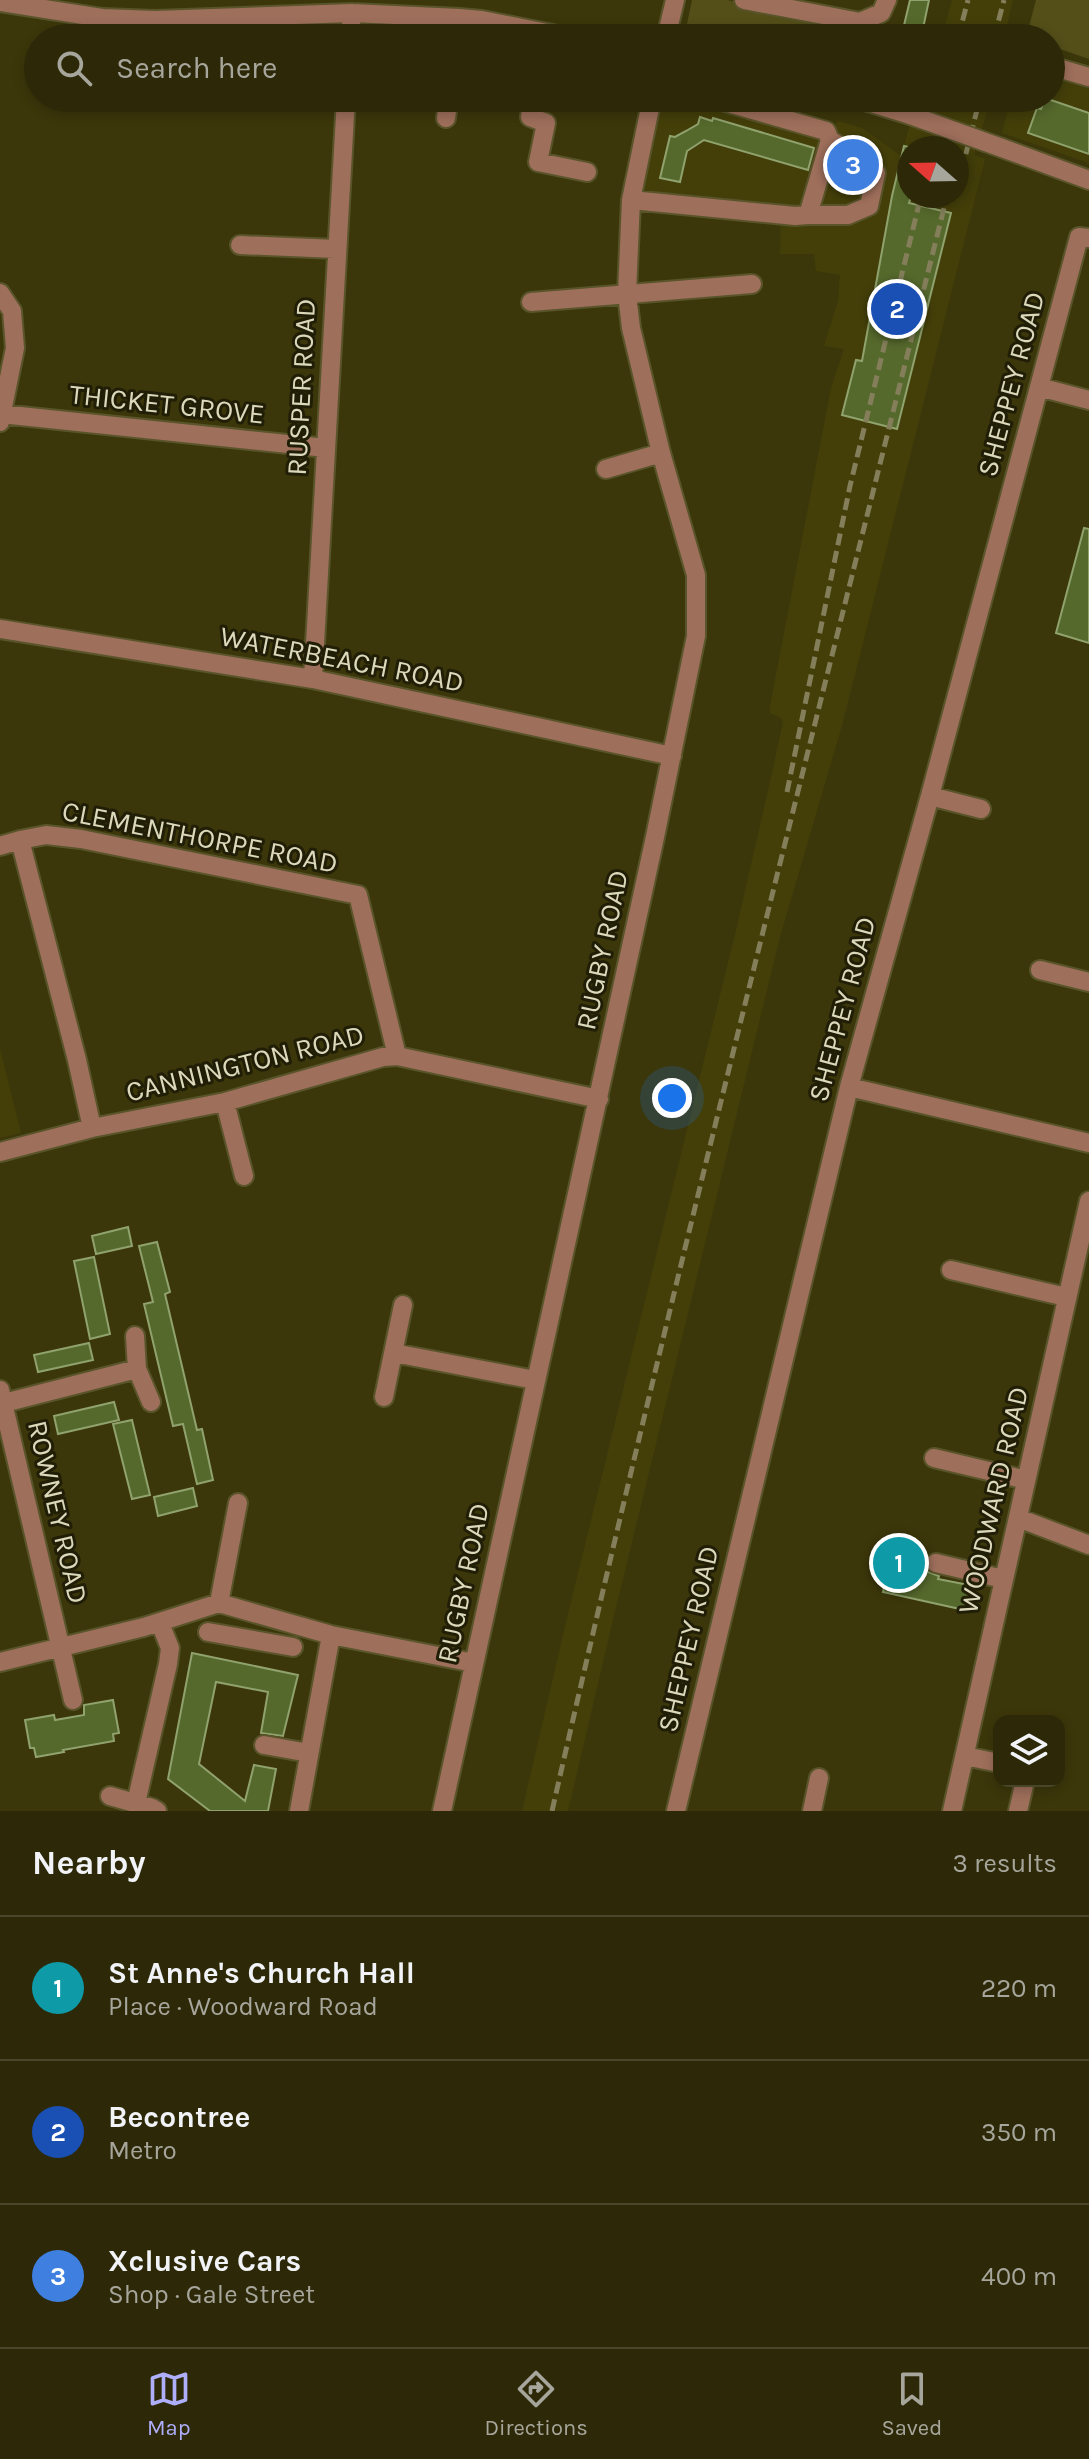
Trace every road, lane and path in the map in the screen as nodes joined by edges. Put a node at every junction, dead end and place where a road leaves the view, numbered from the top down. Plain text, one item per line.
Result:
1 (675, 0) edge
2 (744, 0) edge
3 (887, 0) edge
4 (0, 3) edge
5 (352, 13) junction
6 (459, 18) junction
7 (351, 24) edge
8 (458, 24) edge
9 (499, 24) edge
10 (669, 24) edge
11 (1065, 70) edge
12 (1089, 77) edge
13 (345, 112) edge
14 (447, 112) edge
15 (531, 112) edge
16 (649, 112) edge
17 (760, 112) edge
18 (900, 112) edge
19 (446, 118) dead end
20 (830, 140) junction
21 (587, 172) dead end
22 (1089, 180) edge
23 (631, 200) junction
24 (808, 215) junction
25 (1089, 238) edge
26 (240, 245) dead end
27 (336, 249) junction
28 (752, 284) dead end
29 (0, 293) edge
30 (627, 294) junction
31 (531, 302) dead end
32 (1039, 387) junction
33 (1089, 400) edge
34 (1, 418) edge
35 (326, 448) junction
36 (661, 453) junction
37 (606, 469) dead end
38 (0, 629) edge
39 (313, 679) junction
40 (672, 756) junction
41 (930, 796) junction
42 (981, 809) dead end
43 (20, 840) junction
44 (0, 846) edge
45 (1040, 970) dead end
46 (1089, 982) edge
47 (397, 1056) junction
48 (849, 1087) junction
49 (599, 1099) junction
50 (225, 1102) junction
51 (92, 1128) junction
52 (1089, 1143) edge
53 (0, 1149) edge
54 (244, 1176) dead end
55 (1089, 1201) edge
56 (951, 1270) dead end
57 (1066, 1297) junction
58 (403, 1305) dead end
59 (135, 1336) dead end
60 (394, 1353) junction
61 (137, 1369) junction
62 (535, 1380) junction
63 (2, 1396) edge
64 (384, 1397) dead end
65 (151, 1402) dead end
66 (934, 1458) dead end
67 (1026, 1480) junction
68 (238, 1503) dead end
69 (1018, 1518) junction
70 (1089, 1545) edge
71 (936, 1563) dead end
72 (1003, 1579) junction
73 (219, 1603) junction
74 (273, 1619) junction
75 (160, 1623) junction
76 (208, 1632) dead end
77 (331, 1635) junction
78 (268, 1642) junction
79 (61, 1647) junction
80 (293, 1647) dead end
81 (0, 1662) edge
82 (474, 1663) junction
83 (73, 1700) dead end
84 (264, 1745) dead end
85 (309, 1753) junction
86 (965, 1756) junction
87 (993, 1762) edge
88 (819, 1778) dead end
89 (1024, 1787) edge
90 (110, 1796) dead end
91 (136, 1803) junction
92 (157, 1811) edge
93 (299, 1811) edge
94 (442, 1811) edge
95 (676, 1811) edge
96 (812, 1811) edge
97 (952, 1811) edge
98 (1018, 1811) edge

1 - 10 street
2 - 3 street
4 - 5 street
5 - 6 street
5 - 7 street
6 - 8 street
6 - 9 street
11 - 12 street
13 - 27 street, RUSPER ROAD
14 - 19 street
15 - 21 street
16 - 23 street, RUGBY ROAD
17 - 20 street
18 - 22 street, bridge
20 - 24 street
20 - 24 street
23 - 24 street
23 - 30 street, RUGBY ROAD
25 - 32 street, SHEPPEY ROAD
26 - 27 street
27 - 35 street, RUSPER ROAD
28 - 30 street
29 - 34 street
30 - 31 street
30 - 36 street, RUGBY ROAD
32 - 33 street
32 - 41 street, SHEPPEY ROAD
34 - 35 street, THICKET GROVE
35 - 39 street, RUSPER ROAD
36 - 37 street
36 - 40 street, RUGBY ROAD
38 - 39 street, WATERBEACH ROAD
39 - 40 street, WATERBEACH ROAD
40 - 49 street, RUGBY ROAD
41 - 42 street
41 - 48 street, SHEPPEY ROAD
43 - 44 street
43 - 47 street, CLEMENTHORPE ROAD
43 - 51 street, CLEMENTHORPE ROAD
45 - 46 street
47 - 49 street, CANNINGTON ROAD
47 - 50 street, CANNINGTON ROAD
48 - 52 street
48 - 95 street, SHEPPEY ROAD
49 - 62 street, RUGBY ROAD
50 - 51 street, CANNINGTON ROAD
50 - 54 street
51 - 53 street, CANNINGTON ROAD
55 - 57 street, WOODWARD ROAD
56 - 57 street
57 - 67 street, WOODWARD ROAD
58 - 60 street
59 - 61 street
60 - 62 street
60 - 64 street
61 - 63 street
61 - 65 street
62 - 82 street, RUGBY ROAD
63 - 79 street, ROWNEY ROAD
66 - 67 street
67 - 69 street, WOODWARD ROAD
68 - 73 street
69 - 70 street
69 - 72 street, WOODWARD ROAD
71 - 72 street
72 - 86 street, WOODWARD ROAD
73 - 74 street
73 - 75 street
74 - 77 street
74 - 78 street
75 - 79 street
75 - 91 street
76 - 78 street
77 - 82 street
77 - 85 street
78 - 80 street
79 - 81 street
79 - 83 street, ROWNEY ROAD
82 - 94 street, RUGBY ROAD
84 - 85 street
85 - 93 street
86 - 87 street
86 - 97 street, WOODWARD ROAD
88 - 96 street
89 - 98 street
90 - 91 street
91 - 92 street

